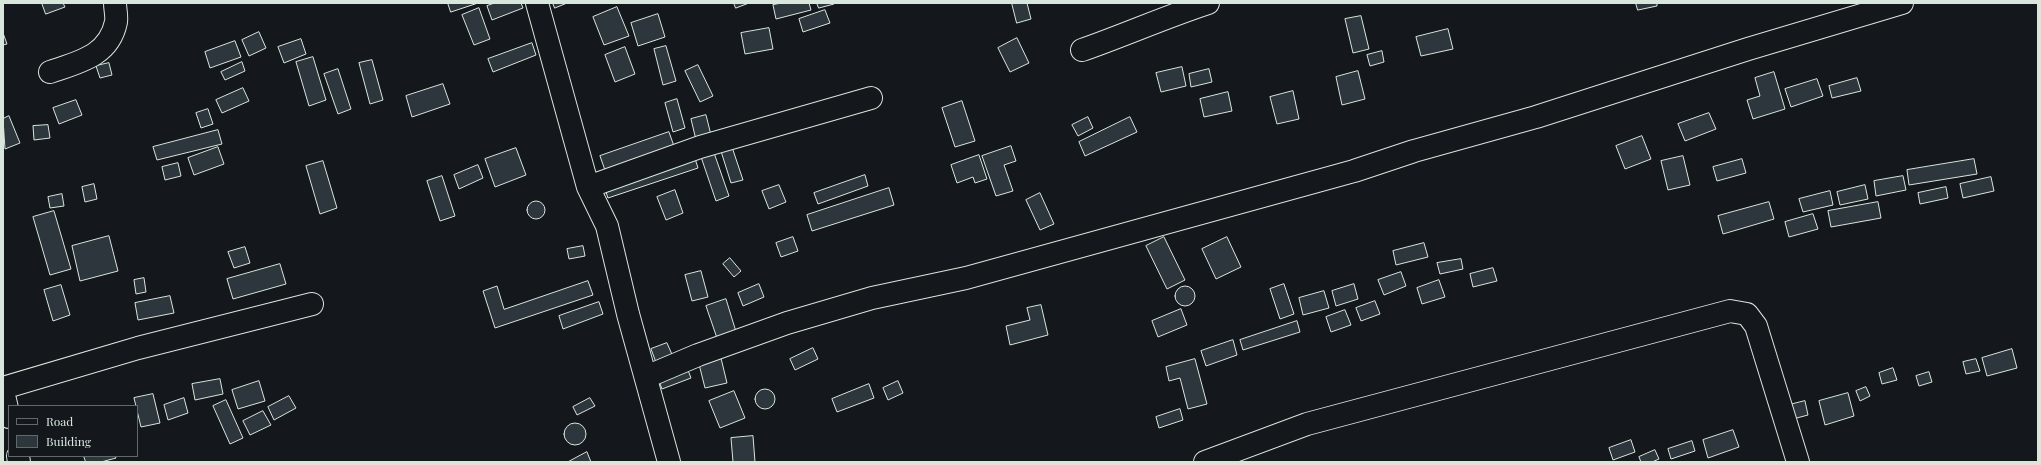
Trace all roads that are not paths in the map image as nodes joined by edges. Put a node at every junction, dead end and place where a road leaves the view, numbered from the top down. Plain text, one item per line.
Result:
1 (114, 3) edge
2 (536, 3) edge
3 (1208, 3) edge
4 (1902, 3) edge
5 (1082, 50) dead end
6 (50, 72) dead end
7 (871, 98) dead end
8 (588, 187) junction
9 (312, 304) dead end
10 (646, 376) junction
11 (3, 388) edge
12 (3, 392) edge
13 (8, 413) edge
14 (669, 462) edge
15 (1205, 462) edge
16 (1798, 462) edge

1 - 6 street
2 - 8 street
3 - 5 street
4 - 10 street
7 - 8 street
8 - 10 street
9 - 11 street
10 - 14 street
12 - 13 street
15 - 16 street

